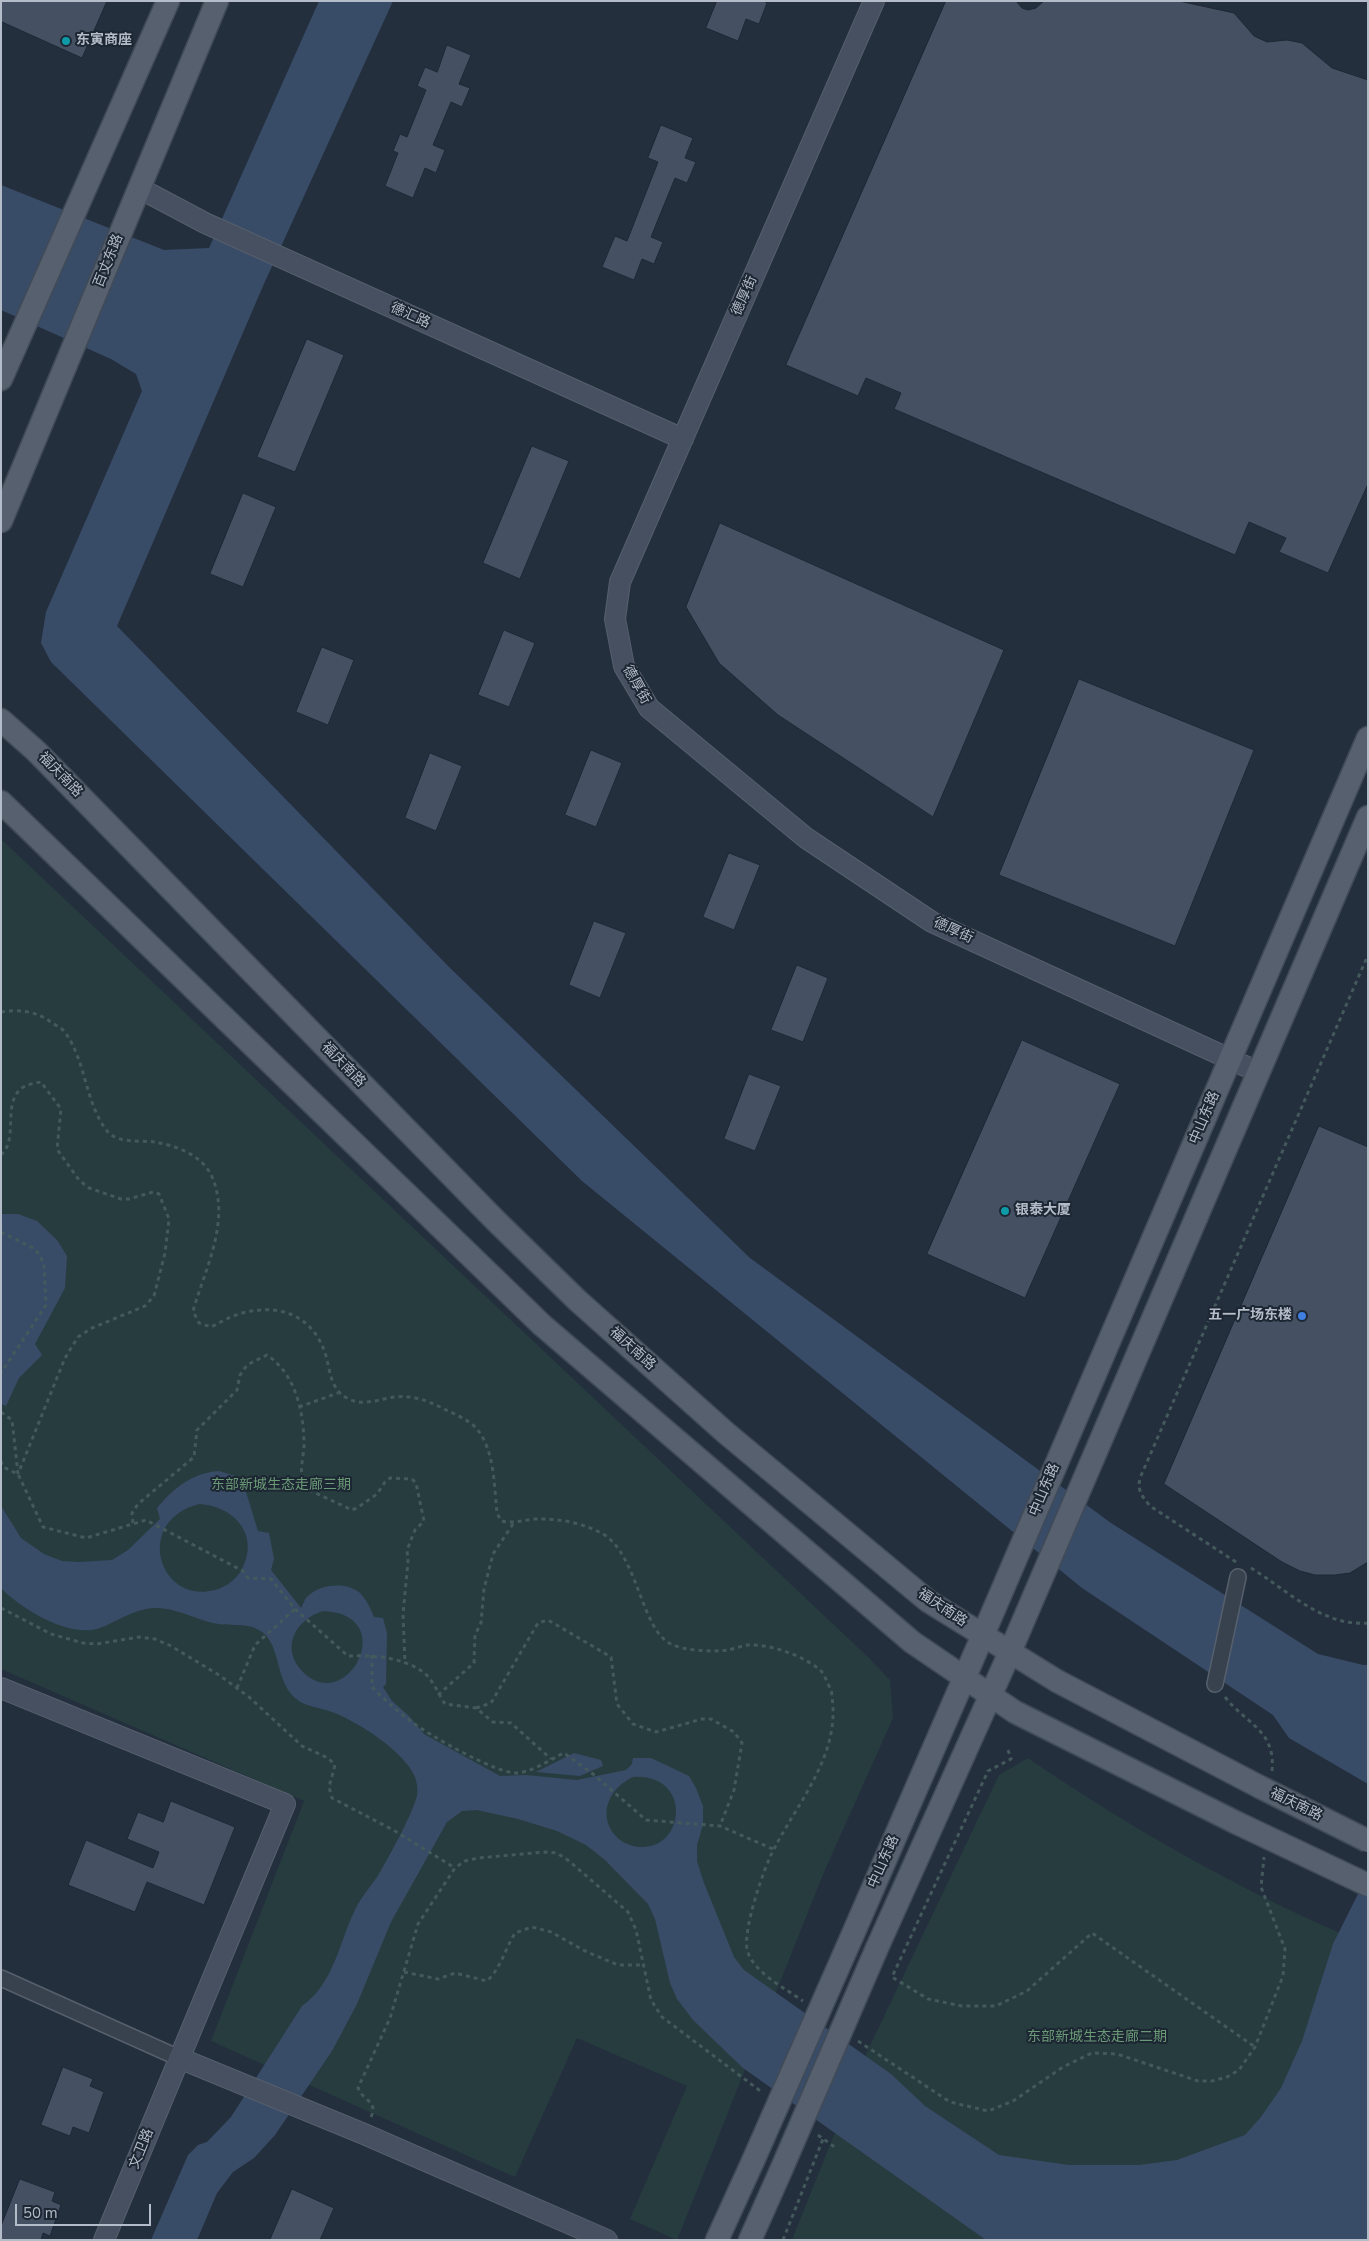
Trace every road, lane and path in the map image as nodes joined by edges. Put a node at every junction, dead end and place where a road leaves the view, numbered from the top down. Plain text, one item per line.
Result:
1 (168, 1) edge
2 (217, 1) edge
3 (874, 1) edge
4 (139, 188) junction
5 (1, 379) edge
6 (683, 439) junction
7 (1, 521) edge
8 (1, 720) edge
9 (1368, 738) edge
10 (1, 802) edge
11 (1368, 817) edge
12 (1368, 955) edge
13 (1, 1012) edge
14 (1230, 1059) junction
15 (1258, 1072) junction
16 (1, 1156) edge
17 (1, 1232) edge
18 (1, 1373) edge
19 (338, 1393) junction
20 (299, 1407) junction
21 (1, 1412) edge
22 (1, 1460) edge
23 (18, 1474) junction
24 (133, 1523) junction
25 (513, 1524) junction
26 (1240, 1572) junction
27 (1, 1608) edge
28 (296, 1609) junction
29 (1368, 1623) edge
30 (983, 1635) junction
31 (1010, 1652) junction
32 (372, 1655) junction
33 (406, 1664) junction
34 (964, 1678) junction
35 (1215, 1684) joint
36 (1, 1688) edge
37 (237, 1688) junction
38 (438, 1695) junction
39 (990, 1696) junction
40 (476, 1708) junction
41 (1008, 1750) dead end
42 (550, 1759) junction
43 (1266, 1781) junction
44 (720, 1826) junction
45 (1368, 1841) edge
46 (773, 1849) junction
47 (1265, 1849) dead end
48 (456, 1868) junction
49 (1368, 1885) edge
50 (644, 1965) junction
51 (404, 1972) junction
52 (1, 1978) edge
53 (808, 2005) dead end
54 (855, 2039) dead end
55 (1255, 2047) junction
56 (179, 2058) junction
57 (770, 2098) dead end
58 (816, 2133) dead end
59 (364, 2134) junction
60 (823, 2139) junction
61 (836, 2148) dead end
62 (104, 2240) edge
63 (607, 2240) edge
64 (717, 2240) edge
65 (750, 2240) edge
66 (783, 2240) edge

1 - 5 main road
2 - 4 main road, 百丈东路
3 - 6 street, 德厚街
4 - 6 street, 德汇路
4 - 7 main road, 百丈东路
6 - 14 street, 德厚街
8 - 30 main road, 福庆南路
9 - 14 main road, 中山东路
10 - 34 main road
11 - 15 main road, 中山东路
12 - 26 path
13 - 19 path
14 - 15 street, 德厚街
14 - 30 main road, 中山东路
15 - 31 main road, 中山东路
16 - 23 path
17 - 18 path
19 - 20 path
19 - 25 path
20 - 24 path
20 - 33 path
21 - 23 path
22 - 23 path
23 - 24 path
24 - 28 path
25 - 38 path
25 - 46 path
26 - 29 path
26 - 35 street
27 - 37 path
28 - 32 path
28 - 37 path
30 - 31 main road, 福庆南路
30 - 34 main road, 中山东路
31 - 39 main road, 中山东路
31 - 43 main road, 福庆南路
32 - 33 path
32 - 42 path
33 - 38 path
34 - 39 main road
34 - 64 main road, 中山东路, bridge
35 - 43 path
36 - 56 street, 文卫路
37 - 48 path
38 - 40 path
39 - 49 main road, bridge
39 - 65 main road, 中山东路, bridge
40 - 42 path
40 - 44 path
41 - 55 path
42 - 44 path
43 - 45 main road, 福庆南路, bridge
44 - 46 path
46 - 53 path
47 - 55 path
48 - 50 path
48 - 51 path
50 - 51 path
50 - 57 path
51 - 59 path
52 - 56 street
54 - 55 path
56 - 59 street
56 - 62 street, 文卫路
58 - 60 path
59 - 63 street
60 - 61 path
60 - 66 path

